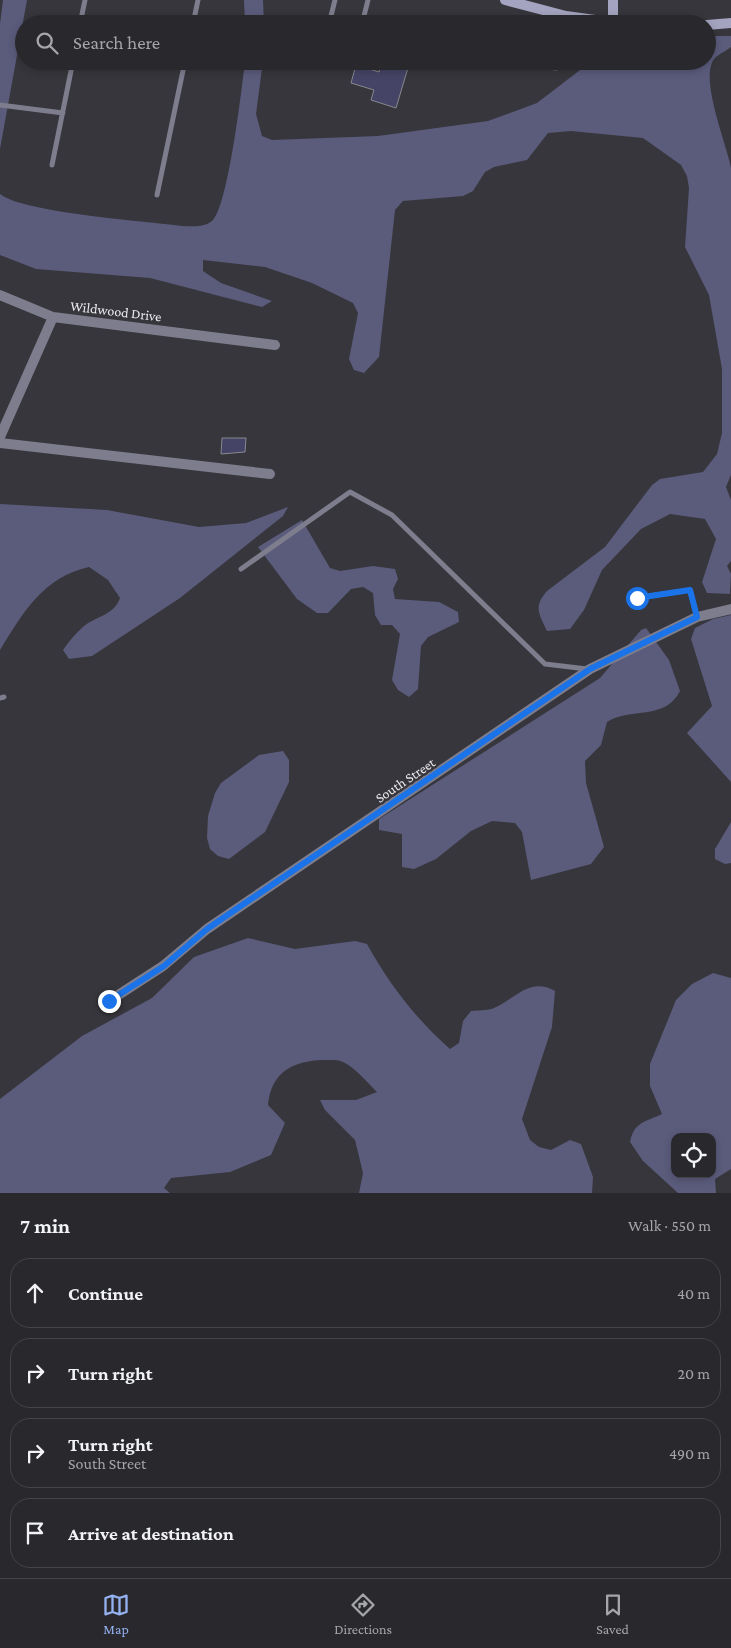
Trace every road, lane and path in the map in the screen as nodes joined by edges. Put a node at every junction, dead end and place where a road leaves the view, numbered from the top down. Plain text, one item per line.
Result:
1 (85, 0) edge
2 (198, 0) edge
3 (335, 0) edge
4 (368, 0) edge
5 (505, 0) edge
6 (613, 0) edge
7 (82, 15) edge
8 (195, 15) edge
9 (331, 15) edge
10 (364, 15) edge
11 (562, 15) edge
12 (613, 15) edge
13 (731, 24) edge
14 (716, 25) edge
15 (71, 70) edge
16 (183, 70) edge
17 (0, 105) edge
18 (62, 113) junction
19 (52, 165) dead end
20 (157, 195) dead end
21 (0, 295) edge
22 (53, 317) junction
23 (275, 345) dead end
24 (0, 437) edge
25 (0, 443) edge
26 (270, 474) dead end
27 (241, 568) dead end
28 (637, 598) dead end
29 (731, 609) edge
30 (697, 617) junction
31 (590, 669) junction
32 (109, 1001) dead end

1 - 7 lane
2 - 8 lane
3 - 9 lane
4 - 10 lane
5 - 11 main road
6 - 12 main road
13 - 14 main road
15 - 18 lane
16 - 20 lane
17 - 18 lane
18 - 19 lane
21 - 22 street
22 - 23 street, Wildwood Drive
22 - 24 street, Wildwood Drive
25 - 26 street
27 - 31 lane
28 - 30 lane
29 - 30 street, South Street
30 - 31 street, South Street
31 - 32 street, South Street

